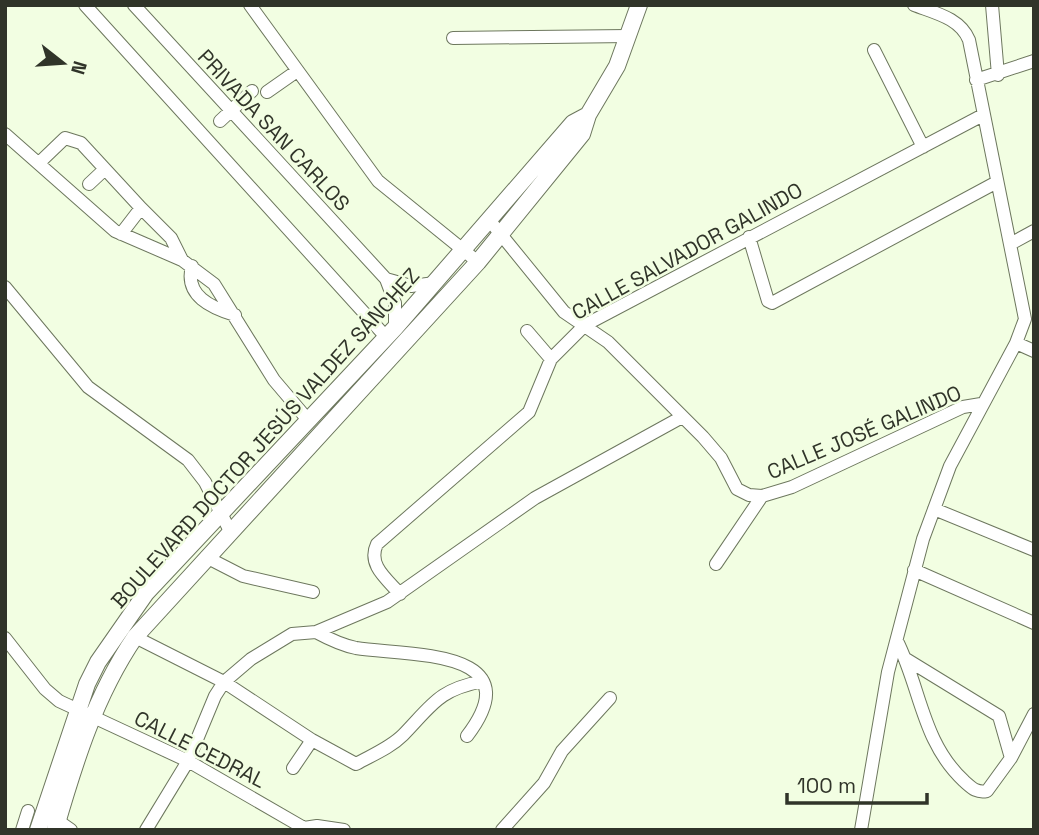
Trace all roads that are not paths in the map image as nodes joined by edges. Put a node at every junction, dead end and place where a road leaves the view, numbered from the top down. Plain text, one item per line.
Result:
1 (85, 5) edge
2 (135, 5) edge
3 (639, 5) edge
4 (914, 5) edge
5 (992, 5) edge
6 (253, 7) edge
7 (629, 36) junction
8 (453, 37) dead end
9 (874, 50) dead end
10 (1034, 61) edge
11 (297, 71) junction
12 (998, 75) junction
13 (976, 80) junction
14 (252, 91) dead end
15 (267, 92) dead end
16 (588, 115) junction
17 (983, 115) junction
18 (225, 116) junction
19 (5, 134) edge
20 (923, 147) junction
21 (40, 162) junction
22 (105, 169) junction
23 (997, 182) junction
24 (89, 184) dead end
25 (141, 208) junction
26 (491, 221) junction
27 (1034, 231) edge
28 (503, 233) junction
29 (121, 234) junction
30 (749, 237) junction
31 (1012, 243) junction
32 (465, 250) junction
33 (478, 262) junction
34 (187, 263) junction
35 (386, 279) junction
36 (435, 283) junction
37 (5, 287) edge
38 (235, 315) junction
39 (585, 325) junction
40 (1034, 330) edge
41 (527, 331) dead end
42 (391, 333) junction
43 (1017, 339) junction
44 (1034, 351) edge
45 (551, 359) junction
46 (981, 404) junction
47 (682, 417) junction
48 (308, 420) junction
49 (762, 496) junction
50 (934, 509) junction
51 (221, 515) junction
52 (230, 531) junction
53 (1034, 550) edge
54 (206, 557) junction
55 (716, 564) dead end
56 (914, 570) junction
57 (313, 592) dead end
58 (400, 594) junction
59 (1034, 623) edge
60 (316, 632) junction
61 (135, 636) junction
62 (5, 638) edge
63 (897, 640) junction
64 (906, 659) junction
65 (483, 681) junction
66 (224, 682) junction
67 (610, 698) dead end
68 (83, 713) junction
69 (1034, 714) edge
70 (467, 736) dead end
71 (312, 740) junction
72 (1011, 758) junction
73 (188, 761) junction
74 (293, 768) dead end
75 (36, 811) junction
76 (61, 827) edge
77 (303, 829) edge
78 (22, 830) edge
79 (38, 830) edge
80 (146, 830) edge
81 (344, 830) edge
82 (502, 830) edge
83 (861, 830) edge

1 - 42 street
2 - 18 street, PRIVADA SAN CARLOS
3 - 7 main road, BOULEVARD DOCTOR JESÚS VALDEZ SÁNCHEZ
4 - 13 street
5 - 12 street
6 - 11 street
7 - 8 street
7 - 16 main road, BOULEVARD DOCTOR JESÚS VALDEZ SÁNCHEZ
9 - 20 street
10 - 12 street
11 - 15 street
11 - 32 street
12 - 13 street
13 - 17 street
14 - 18 street
16 - 26 main road, BOULEVARD DOCTOR JESÚS VALDEZ SÁNCHEZ
16 - 28 main road, BOULEVARD DOCTOR JESÚS VALDEZ SÁNCHEZ
17 - 20 street, CALLE SALVADOR GALINDO
17 - 23 street
18 - 35 street, PRIVADA SAN CARLOS
19 - 21 street
20 - 30 street, CALLE SALVADOR GALINDO
21 - 22 street
21 - 29 street
22 - 24 street
22 - 25 street
23 - 30 street
23 - 31 street
25 - 29 street
25 - 34 street
26 - 28 street, CALLE JOSÉ GALINDO
26 - 32 main road, BOULEVARD DOCTOR JESÚS VALDEZ SÁNCHEZ
27 - 31 street
28 - 33 main road, BOULEVARD DOCTOR JESÚS VALDEZ SÁNCHEZ
28 - 39 street, CALLE JOSÉ GALINDO
29 - 34 street
30 - 39 street, CALLE SALVADOR GALINDO
31 - 43 street
32 - 33 street
32 - 36 main road, BOULEVARD DOCTOR JESÚS VALDEZ SÁNCHEZ
33 - 52 main road, BOULEVARD DOCTOR JESÚS VALDEZ SÁNCHEZ
34 - 38 street
34 - 38 street
35 - 36 street
35 - 42 street, PRIVADA SAN CARLOS
36 - 42 main road, BOULEVARD DOCTOR JESÚS VALDEZ SÁNCHEZ
37 - 51 street
38 - 48 street
39 - 45 street, CALLE SALVADOR GALINDO
39 - 47 street, CALLE JOSÉ GALINDO
40 - 43 street
41 - 45 street
42 - 48 main road, BOULEVARD DOCTOR JESÚS VALDEZ SÁNCHEZ
43 - 44 street
43 - 46 street
45 - 58 street, CALLE SALVADOR GALINDO
46 - 49 street, CALLE JOSÉ GALINDO
46 - 50 street
47 - 49 street, CALLE JOSÉ GALINDO
47 - 58 street
48 - 51 main road, BOULEVARD DOCTOR JESÚS VALDEZ SÁNCHEZ
49 - 55 street
50 - 53 street
50 - 56 street
51 - 52 street
51 - 68 main road, BOULEVARD DOCTOR JESÚS VALDEZ SÁNCHEZ
52 - 54 main road, BOULEVARD DOCTOR JESÚS VALDEZ SÁNCHEZ
54 - 57 street
54 - 61 main road, BOULEVARD DOCTOR JESÚS VALDEZ SÁNCHEZ
56 - 59 street
56 - 63 street
58 - 60 street
60 - 65 street
60 - 66 street
61 - 66 street
61 - 68 main road, BOULEVARD DOCTOR JESÚS VALDEZ SÁNCHEZ
62 - 68 street, CALLE CEDRAL
63 - 64 street
63 - 83 street
64 - 72 street
64 - 72 street
65 - 70 street
65 - 71 street
66 - 71 street
66 - 73 street
67 - 82 street
68 - 73 street, CALLE CEDRAL
68 - 75 main road, BOULEVARD DOCTOR JESÚS VALDEZ SÁNCHEZ
68 - 76 main road, BOULEVARD DOCTOR JESÚS VALDEZ SÁNCHEZ
69 - 72 street
71 - 74 street
73 - 77 street, CALLE CEDRAL
73 - 80 street
75 - 76 street
75 - 78 street
75 - 79 main road, BOULEVARD DOCTOR JESÚS VALDEZ SÁNCHEZ
77 - 81 street

